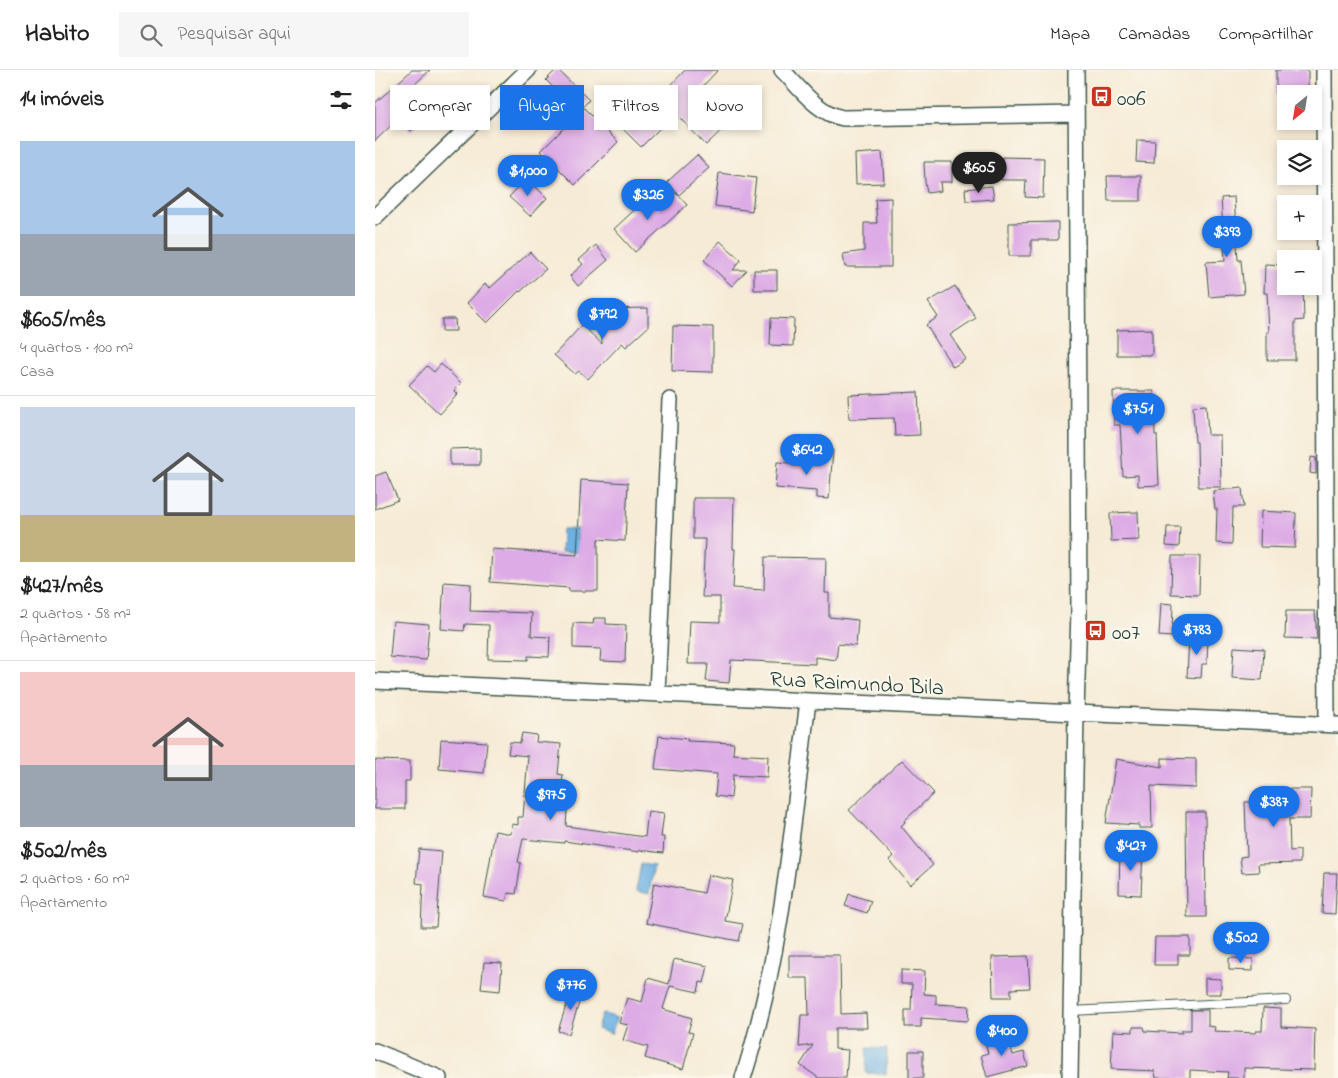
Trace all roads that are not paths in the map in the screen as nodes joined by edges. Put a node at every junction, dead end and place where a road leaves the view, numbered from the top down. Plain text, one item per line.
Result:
1 (528, 70) edge
2 (782, 70) edge
3 (1076, 70) edge
4 (1324, 70) edge
5 (1076, 114) junction
6 (375, 217) edge
7 (670, 400) dead end
8 (375, 681) edge
9 (657, 693) junction
10 (808, 702) junction
11 (1076, 713) junction
12 (1332, 725) edge
13 (1286, 1000) dead end
14 (1071, 1011) junction
15 (375, 1051) edge
16 (439, 1078) edge
17 (743, 1078) edge
18 (1070, 1078) edge

1 - 6 street
2 - 5 street
3 - 5 street
4 - 12 street
5 - 11 street
7 - 9 street
8 - 9 street, Rua Raimundo Bila
9 - 10 street, Rua Raimundo Bila
10 - 11 street, Rua Raimundo Bila
10 - 17 street
11 - 12 street, Rua Raimundo Bila
11 - 14 street
13 - 14 lane
14 - 18 street
15 - 16 street

